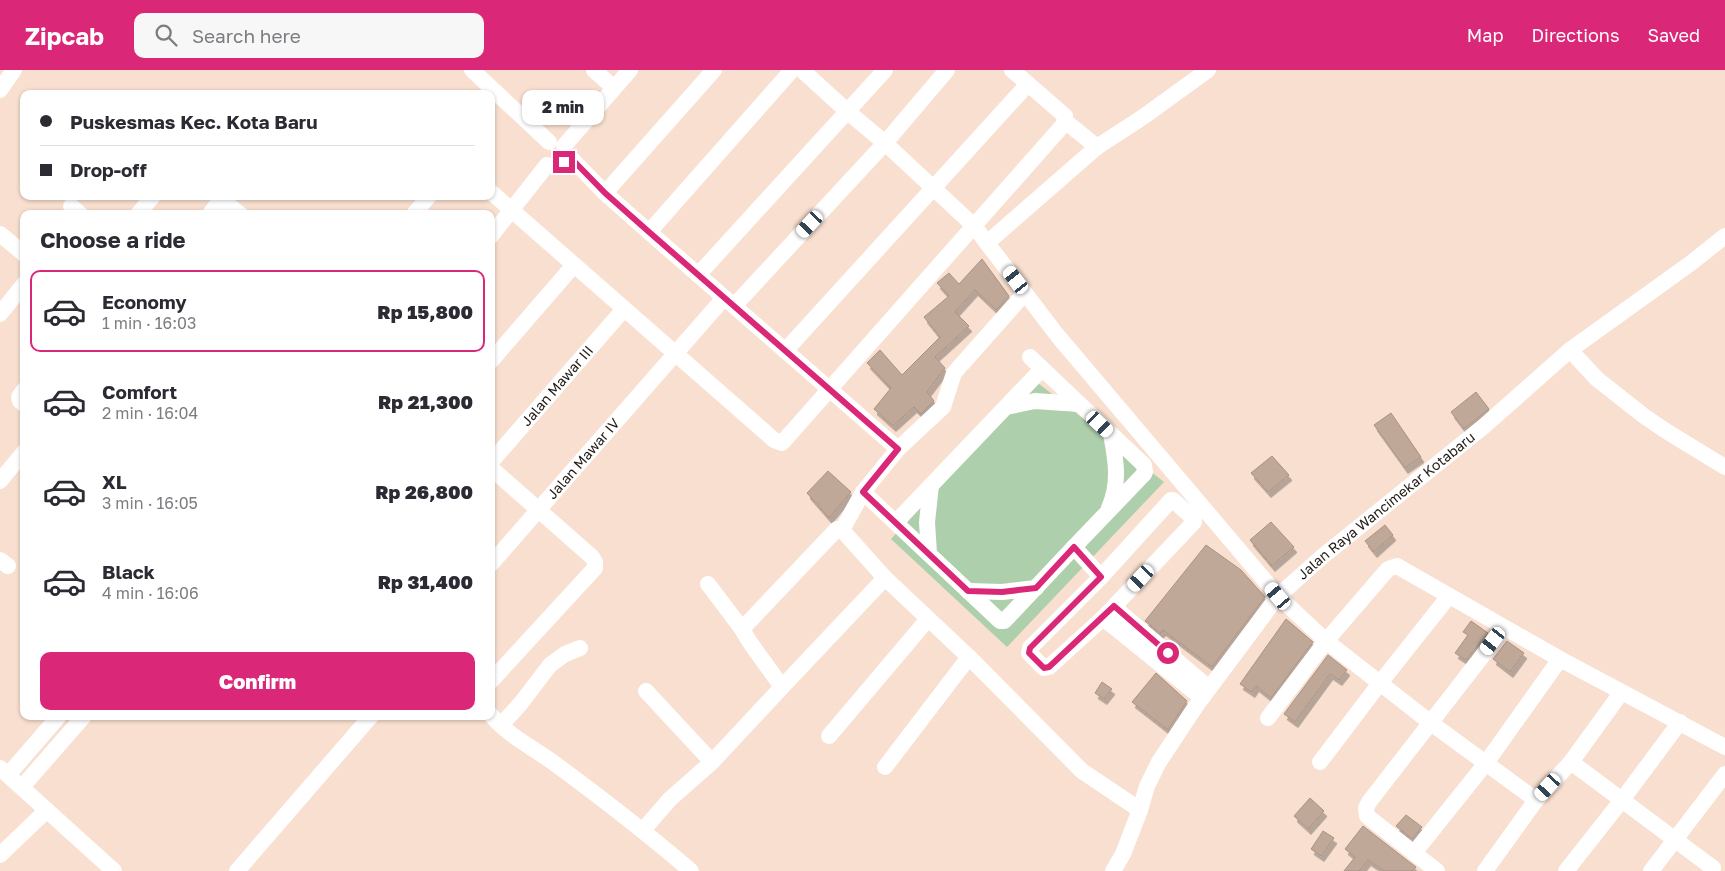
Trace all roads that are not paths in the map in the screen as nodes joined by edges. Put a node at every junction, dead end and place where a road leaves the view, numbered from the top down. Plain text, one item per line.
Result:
1 (14, 70) edge
2 (472, 70) edge
3 (594, 70) edge
4 (630, 70) edge
5 (714, 70) edge
6 (792, 70) edge
7 (802, 70) edge
8 (885, 70) edge
9 (947, 70) edge
10 (1012, 70) edge
11 (1208, 70) edge
12 (1028, 84) junction
13 (614, 88) junction
14 (0, 90) edge
15 (495, 90) edge
16 (495, 90) edge
17 (848, 112) junction
18 (1066, 121) junction
19 (885, 143) junction
20 (560, 147) junction
21 (1097, 147) junction
22 (933, 188) junction
23 (605, 193) junction
24 (495, 195) edge
25 (150, 200) edge
26 (222, 200) edge
27 (426, 200) edge
28 (141, 210) edge
29 (235, 210) edge
30 (417, 210) edge
31 (512, 210) junction
32 (974, 226) junction
33 (495, 231) edge
34 (649, 232) junction
35 (0, 234) edge
36 (1725, 236) edge
37 (987, 243) junction
38 (20, 251) edge
39 (574, 265) junction
40 (698, 275) junction
41 (20, 289) edge
42 (1025, 293) junction
43 (729, 302) junction
44 (624, 309) junction
45 (0, 314) edge
46 (1570, 350) junction
47 (785, 351) junction
48 (675, 354) junction
49 (495, 356) edge
50 (1030, 358) dead end
51 (1042, 369) junction
52 (829, 390) junction
53 (1079, 404) junction
54 (1006, 407) junction
55 (1111, 434) junction
56 (898, 449) junction
57 (20, 456) edge
58 (495, 457) edge
59 (1725, 467) edge
60 (495, 472) edge
61 (3, 473) edge
62 (931, 485) junction
63 (863, 492) junction
64 (538, 510) junction
65 (1108, 512) junction
66 (896, 522) junction
67 (842, 530) junction
68 (1074, 547) junction
69 (929, 554) junction
70 (495, 559) edge
71 (1101, 577) junction
72 (885, 578) junction
73 (708, 584) dead end
74 (1036, 588) junction
75 (968, 591) junction
76 (1278, 596) junction
77 (1449, 596) junction
78 (1109, 612) junction
79 (928, 619) junction
80 (1504, 628) junction
81 (742, 629) junction
82 (1326, 642) junction
83 (580, 648) dead end
84 (969, 657) junction
85 (1560, 659) junction
86 (495, 677) edge
87 (1380, 683) junction
88 (782, 687) junction
89 (646, 691) dead end
90 (1206, 693) junction
91 (1622, 693) junction
92 (1268, 718) dead end
93 (55, 720) edge
94 (81, 720) edge
95 (368, 720) edge
96 (496, 720) edge
97 (1680, 722) junction
98 (1431, 723) junction
99 (829, 736) dead end
100 (1725, 747) edge
101 (712, 762) junction
102 (1320, 762) dead end
103 (1571, 762) junction
104 (1486, 763) junction
105 (885, 767) dead end
106 (4, 771) edge
107 (1725, 774) edge
108 (22, 787) junction
109 (1536, 800) junction
110 (1622, 800) junction
111 (47, 810) junction
112 (1140, 810) junction
113 (643, 830) junction
114 (1675, 838) junction
115 (1414, 853) junction
116 (0, 855) edge
117 (1716, 866) edge
118 (114, 871) edge
119 (237, 871) edge
120 (692, 871) edge
121 (1113, 871) edge
122 (1437, 871) edge
123 (1485, 871) edge
124 (1566, 871) edge
125 (1651, 871) edge

1 - 14 street
2 - 15 street
3 - 13 street
4 - 13 street
5 - 23 street
6 - 34 street
7 - 17 street
8 - 17 street
9 - 19 street, Jalan Mawar IV
10 - 12 street
11 - 21 street
12 - 18 street
12 - 22 street
13 - 20 street
16 - 20 street
17 - 19 street
17 - 40 street
18 - 21 street
18 - 32 street
19 - 22 street
19 - 43 street, Jalan Mawar IV
20 - 23 street
20 - 31 street
21 - 37 street
22 - 32 street
22 - 47 street
23 - 34 street
24 - 31 street
25 - 28 street
26 - 29 street
27 - 30 street
31 - 33 street
31 - 39 street
32 - 37 street
32 - 52 street
34 - 40 street
35 - 38 street
36 - 46 street, Jalan Raya Wancimekar Kotabaru
37 - 42 street
39 - 44 street
39 - 49 street
40 - 43 street
41 - 45 street
42 - 56 street
42 - 76 street
43 - 47 street
43 - 48 street, Jalan Mawar IV
44 - 48 street
44 - 58 street, Jalan Mawar III
46 - 59 street
46 - 76 street, Jalan Raya Wancimekar Kotabaru
47 - 52 street
48 - 52 street
48 - 64 street, Jalan Mawar IV
50 - 51 street
51 - 53 street
51 - 54 street
52 - 56 street
53 - 54 street
53 - 55 street
54 - 62 street
55 - 65 street
55 - 65 street
56 - 63 street
57 - 61 street
60 - 64 street
62 - 66 street
62 - 69 street
63 - 66 street
63 - 67 street
64 - 70 street, Jalan Mawar IV
64 - 86 street
65 - 68 street
66 - 69 street
67 - 72 street
67 - 81 street
68 - 71 street
68 - 74 street
69 - 75 street
71 - 78 street
71 - 78 street
72 - 79 street
72 - 88 street
73 - 81 street
74 - 75 street
74 - 75 street
76 - 82 street
76 - 90 street, Jalan Raya Wancimekar Kotabaru
77 - 80 street
77 - 82 street
77 - 87 street
78 - 90 street
79 - 84 street
79 - 99 street
80 - 85 street
80 - 98 street
81 - 88 street
82 - 87 street
82 - 92 street
83 - 96 street
84 - 105 street
84 - 112 street
85 - 91 street
85 - 104 street
87 - 98 street
87 - 102 street
88 - 101 street
89 - 101 street
90 - 112 street, Jalan Raya Wancimekar Kotabaru
91 - 97 street
91 - 103 street
93 - 106 street
94 - 108 street
95 - 119 street
96 - 113 street
97 - 100 street
97 - 110 street
98 - 104 street
98 - 115 street
101 - 113 street
103 - 109 street
103 - 110 street
104 - 109 street
104 - 115 street
106 - 108 street
107 - 114 street
108 - 111 street
109 - 123 street
110 - 114 street
110 - 124 street
111 - 116 street
111 - 118 street
112 - 121 street, Jalan Raya Wancimekar Kotabaru
113 - 120 street
114 - 117 street
114 - 125 street
115 - 122 street

